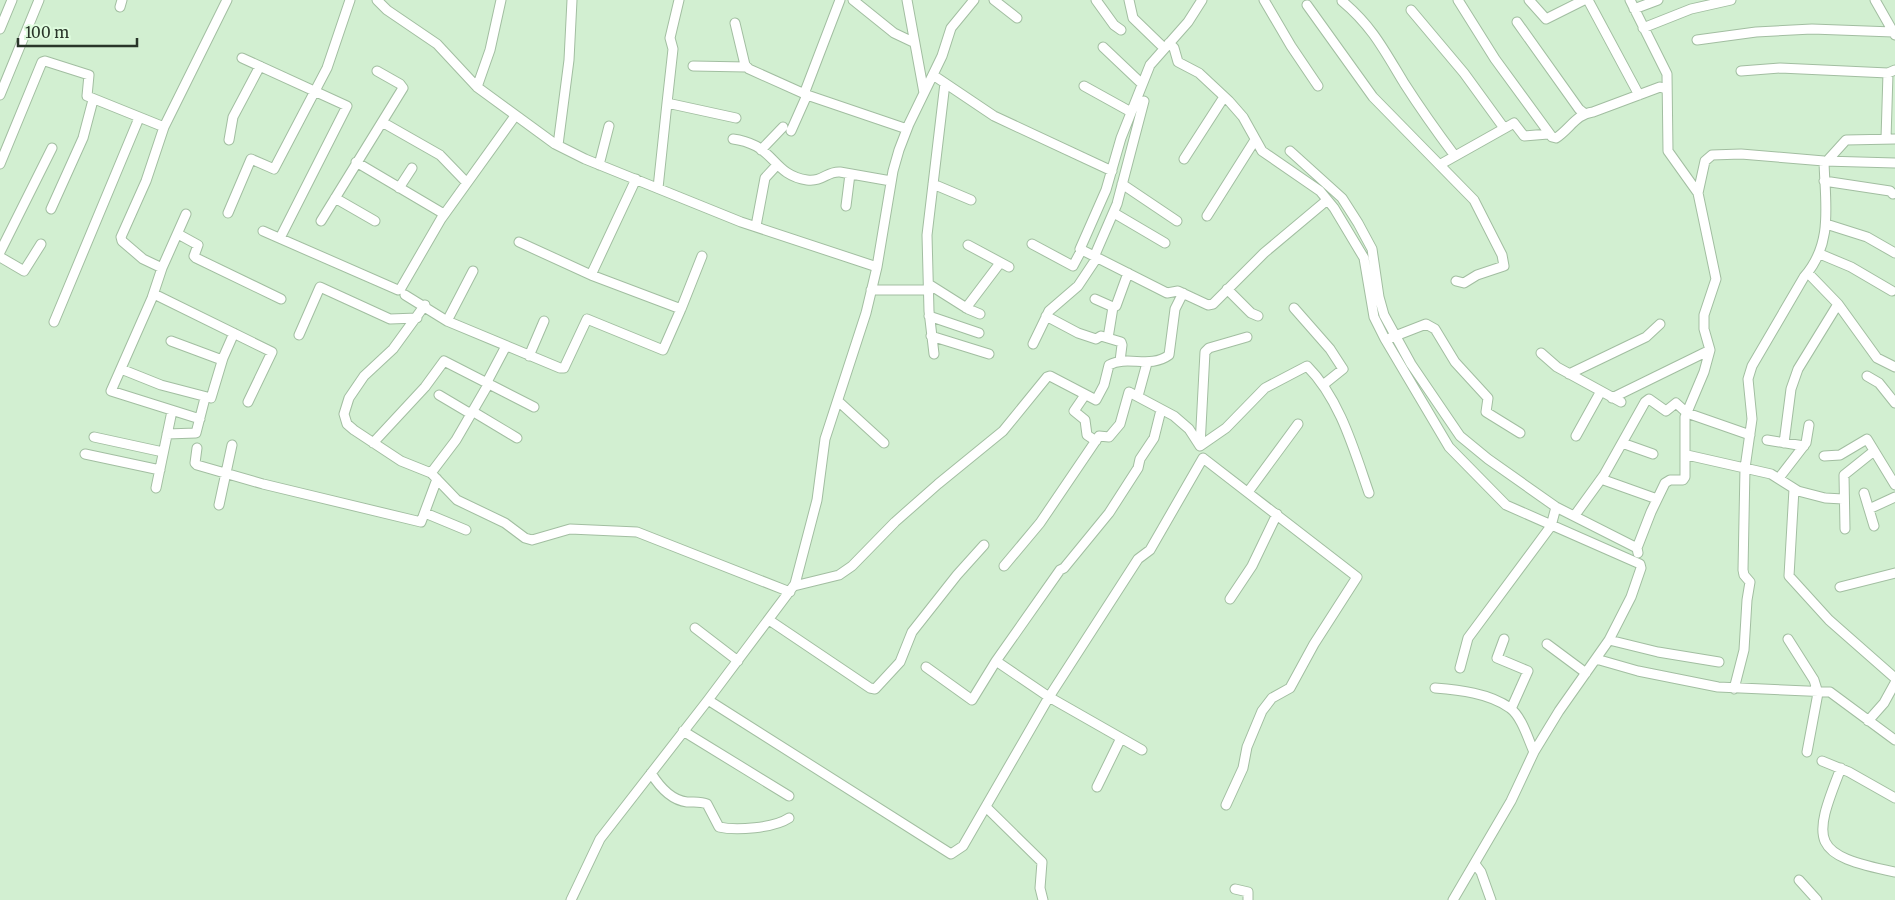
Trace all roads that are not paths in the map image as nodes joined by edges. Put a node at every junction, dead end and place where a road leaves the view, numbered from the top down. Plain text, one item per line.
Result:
1 (12, 0) edge
2 (39, 0) edge
3 (226, 0) edge
4 (350, 0) edge
5 (376, 0) edge
6 (501, 0) edge
7 (572, 0) edge
8 (679, 0) edge
9 (840, 0) edge
10 (853, 0) edge
11 (907, 0) edge
12 (974, 0) edge
13 (994, 0) edge
14 (1096, 0) edge
15 (1129, 0) edge
16 (1202, 0) edge
17 (1264, 0) edge
18 (1458, 0) edge
19 (1529, 0) edge
20 (1586, 0) edge
21 (1658, 0) edge
22 (1731, 0) edge
23 (1875, 0) edge
24 (1342, 1) edge
25 (1632, 4) edge
26 (1307, 5) dead end
27 (1411, 10) dead end
28 (1017, 18) dead end
29 (1518, 22) dead end
30 (735, 23) dead end
31 (1643, 28) junction
32 (0, 29) edge
33 (1121, 30) dead end
34 (1894, 33) edge
35 (1697, 40) dead end
36 (914, 42) junction
37 (1169, 46) junction
38 (1103, 48) dead end
39 (242, 58) dead end
40 (260, 66) junction
41 (693, 66) dead end
42 (746, 67) junction
43 (377, 71) dead end
44 (1740, 71) dead end
45 (1891, 72) edge
46 (933, 75) junction
47 (944, 83) junction
48 (1142, 83) junction
49 (1084, 86) dead end
50 (1318, 86) dead end
51 (477, 87) junction
52 (1, 88) edge
53 (1666, 90) junction
54 (314, 91) junction
55 (924, 93) junction
56 (805, 95) junction
57 (1639, 95) junction
58 (1224, 97) junction
59 (93, 100) junction
60 (1144, 101) dead end
61 (667, 103) junction
62 (1584, 113) junction
63 (515, 116) junction
64 (139, 118) junction
65 (736, 118) dead end
66 (1132, 120) junction
67 (382, 122) junction
68 (609, 126) dead end
69 (164, 128) junction
70 (1504, 128) junction
71 (907, 129) junction
72 (1548, 134) junction
73 (733, 138) dead end
74 (1890, 139) edge
75 (229, 140) dead end
76 (1255, 140) junction
77 (558, 145) junction
78 (52, 148) dead end
79 (761, 150) junction
80 (1290, 151) dead end
81 (1455, 156) junction
82 (1184, 159) dead end
83 (1825, 161) junction
84 (356, 162) junction
85 (1895, 163) edge
86 (0, 164) edge
87 (1441, 164) junction
88 (599, 165) junction
89 (776, 166) junction
90 (412, 168) dead end
91 (1112, 171) junction
92 (850, 174) junction
93 (636, 179) junction
94 (891, 181) junction
95 (468, 182) junction
96 (1824, 182) junction
97 (934, 184) junction
98 (1122, 184) junction
99 (1323, 187) junction
100 (400, 188) junction
101 (658, 188) junction
102 (1698, 192) junction
103 (1893, 194) dead end
104 (335, 198) junction
105 (971, 200) dead end
106 (1326, 201) junction
107 (846, 206) dead end
108 (51, 209) dead end
109 (1100, 211) junction
110 (228, 213) dead end
111 (186, 214) dead end
112 (444, 214) junction
113 (1113, 215) junction
114 (1207, 216) dead end
115 (1177, 220) dead end
116 (321, 221) dead end
117 (375, 221) dead end
118 (1826, 224) junction
119 (756, 226) junction
120 (263, 231) dead end
121 (4, 232) edge
122 (178, 234) junction
123 (280, 238) junction
124 (519, 242) dead end
125 (1165, 243) dead end
126 (40, 244) dead end
127 (1032, 244) dead end
128 (968, 245) dead end
129 (1894, 248) edge
130 (0, 252) edge
131 (1082, 252) junction
132 (1820, 254) junction
133 (702, 256) dead end
134 (0, 257) edge
135 (1094, 257) junction
136 (877, 267) junction
137 (162, 268) junction
138 (473, 270) dead end
139 (1128, 273) junction
140 (1808, 273) junction
141 (591, 275) junction
142 (1372, 275) junction
143 (1456, 281) dead end
144 (930, 288) junction
145 (871, 290) junction
146 (1227, 290) junction
147 (1892, 291) dead end
148 (154, 294) junction
149 (1183, 294) junction
150 (405, 295) dead end
151 (281, 299) dead end
152 (1095, 299) dead end
153 (1838, 304) junction
154 (425, 305) junction
155 (1112, 307) junction
156 (966, 308) junction
157 (1294, 308) dead end
158 (681, 309) junction
159 (980, 314) dead end
160 (929, 316) junction
161 (1046, 316) junction
162 (1258, 316) dead end
163 (417, 318) junction
164 (447, 321) junction
165 (544, 321) dead end
166 (54, 322) dead end
167 (1660, 324) dead end
168 (979, 332) dead end
169 (234, 334) junction
170 (299, 335) dead end
171 (931, 336) junction
172 (1246, 337) dead end
173 (1108, 338) junction
174 (1390, 338) junction
175 (171, 341) dead end
176 (1033, 344) dead end
177 (506, 346) junction
178 (1710, 350) junction
179 (1541, 353) dead end
180 (934, 354) dead end
181 (989, 354) dead end
182 (529, 356) junction
183 (222, 360) junction
184 (1120, 361) junction
185 (1147, 363) junction
186 (1895, 367) edge
187 (121, 369) junction
188 (1569, 374) junction
189 (1867, 376) dead end
190 (488, 383) junction
191 (1323, 386) junction
192 (1600, 392) junction
193 (439, 395) dead end
194 (1085, 395) junction
195 (1138, 396) junction
196 (205, 398) junction
197 (838, 401) junction
198 (248, 402) dead end
199 (1895, 403) edge
200 (534, 407) dead end
201 (1161, 410) junction
202 (172, 411) junction
203 (472, 412) junction
204 (1687, 412) junction
205 (200, 419) junction
206 (1298, 424) dead end
207 (1809, 426) dead end
208 (1520, 433) dead end
209 (167, 434) junction
210 (1750, 435) junction
211 (1576, 436) dead end
212 (94, 437) dead end
213 (518, 438) dead end
214 (1767, 440) dead end
215 (1096, 441) junction
216 (373, 443) junction
217 (884, 443) dead end
218 (1622, 443) junction
219 (1784, 443) junction
220 (232, 444) dead end
221 (1200, 446) junction
222 (1804, 446) junction
223 (198, 448) dead end
224 (1874, 451) junction
225 (163, 452) junction
226 (85, 454) dead end
227 (1653, 454) dead end
228 (1687, 454) junction
229 (1824, 456) dead end
230 (1203, 458) junction
231 (1745, 468) junction
232 (1892, 468) edge
233 (160, 470) junction
234 (227, 474) junction
235 (434, 476) junction
236 (1779, 478) junction
237 (1601, 479) junction
238 (1895, 485) edge
239 (156, 488) dead end
240 (1794, 489) junction
241 (1248, 492) junction
242 (1369, 493) dead end
243 (1864, 493) dead end
244 (1895, 497) edge
245 (1657, 499) junction
246 (1843, 499) junction
247 (220, 505) dead end
248 (1556, 508) junction
249 (1869, 509) junction
250 (425, 513) junction
251 (1277, 514) junction
252 (1575, 515) junction
253 (1552, 524) junction
254 (1874, 526) dead end
255 (1845, 529) dead end
256 (466, 530) dead end
257 (984, 545) dead end
258 (1637, 549) junction
259 (1640, 562) junction
260 (1004, 566) dead end
261 (1895, 573) edge
262 (1840, 587) dead end
263 (792, 589) junction
264 (1230, 599) dead end
265 (769, 620) junction
266 (695, 628) dead end
267 (1504, 639) dead end
268 (1788, 639) dead end
269 (1610, 640) junction
270 (1547, 644) dead end
271 (1596, 659) junction
272 (738, 661) junction
273 (996, 661) junction
274 (1719, 662) dead end
275 (926, 667) dead end
276 (1460, 668) dead end
277 (1586, 673) junction
278 (1895, 678) edge
279 (1895, 683) edge
280 (1435, 688) dead end
281 (1734, 689) junction
282 (1823, 692) junction
283 (1049, 697) junction
284 (708, 700) junction
285 (1510, 708) junction
286 (1868, 721) junction
287 (684, 731) junction
288 (1121, 738) junction
289 (1895, 740) edge
290 (1142, 750) dead end
291 (1534, 752) junction
292 (1807, 752) dead end
293 (1822, 761) dead end
294 (1841, 768) junction
295 (651, 773) junction
296 (1097, 788) dead end
297 (789, 796) dead end
298 (1895, 798) edge
299 (1226, 805) dead end
300 (986, 807) junction
301 (789, 818) dead end
302 (1475, 864) junction
303 (1895, 872) edge
304 (1799, 880) dead end
305 (1235, 889) dead end
306 (571, 900) edge
307 (1044, 900) edge
308 (1248, 900) edge
309 (1453, 900) edge
310 (1491, 900) edge
311 (1817, 900) edge

1 - 32 street
2 - 52 street
3 - 69 street
4 - 54 street
5 - 51 street
6 - 51 street
7 - 77 street
8 - 61 street
9 - 56 street
10 - 36 street
11 - 36 street
12 - 46 street
13 - 28 street
14 - 33 street
15 - 37 street
16 - 37 street
17 - 50 street
18 - 72 street
19 - 20 street
20 - 57 street
21 - 25 street
22 - 31 street
23 - 34 street
24 - 81 street
25 - 31 street
26 - 87 street
27 - 70 street
29 - 62 street
30 - 42 street
31 - 53 street
34 - 35 street
36 - 55 street
37 - 48 street
37 - 58 street
38 - 48 street
39 - 40 street
40 - 54 street
40 - 75 street
41 - 42 street
42 - 56 street
43 - 67 street
44 - 45 street
45 - 74 street
46 - 47 street
46 - 55 street
47 - 91 street
47 - 97 street
48 - 66 street
49 - 66 street
51 - 63 street
53 - 57 street
53 - 102 street
54 - 110 street
54 - 123 street
55 - 71 street
56 - 71 street
56 - 79 street
57 - 62 street
58 - 76 street
58 - 82 street
59 - 64 street
59 - 86 street
59 - 108 street
60 - 66 street
61 - 65 street
61 - 101 street
62 - 72 street
63 - 77 street
63 - 95 street
64 - 69 street
64 - 166 street
66 - 91 street
66 - 98 street
67 - 84 street
67 - 95 street
68 - 88 street
69 - 137 street
70 - 72 street
70 - 81 street
71 - 94 street
73 - 79 street
74 - 83 street
76 - 99 street
76 - 114 street
77 - 88 street
78 - 121 street
79 - 89 street
80 - 99 street
81 - 87 street
83 - 85 street
83 - 96 street
83 - 102 street
84 - 100 street
84 - 104 street
87 - 143 street
88 - 93 street
89 - 92 street
89 - 119 street
90 - 100 street
91 - 109 street
92 - 94 street
92 - 107 street
93 - 101 street
93 - 141 street
94 - 136 street
95 - 112 street
96 - 103 street
96 - 118 street
97 - 105 street
97 - 144 street
98 - 113 street
98 - 115 street
99 - 106 street
99 - 142 street
100 - 112 street
101 - 119 street
102 - 178 street
104 - 116 street
104 - 117 street
106 - 142 street
106 - 146 street
109 - 113 street
109 - 131 street
111 - 122 street
112 - 123 street
113 - 125 street
113 - 135 street
118 - 129 street
118 - 132 street
119 - 136 street
120 - 123 street
121 - 130 street
122 - 137 street
122 - 151 street
124 - 141 street
126 - 134 street
127 - 131 street
128 - 156 street
131 - 135 street
132 - 140 street
132 - 147 street
133 - 158 street
135 - 139 street
135 - 161 street
136 - 145 street
137 - 148 street
138 - 164 street
139 - 149 street
139 - 155 street
140 - 153 street
140 - 210 street
141 - 158 street
142 - 174 street
144 - 145 street
144 - 156 street
144 - 160 street
145 - 197 street
146 - 149 street
146 - 162 street
148 - 169 street
148 - 187 street
149 - 185 street
150 - 154 street
152 - 155 street
153 - 186 street
153 - 219 street
154 - 163 street
154 - 164 street
155 - 173 street
156 - 159 street
157 - 191 street
158 - 182 street
160 - 168 street
160 - 171 street
161 - 173 street
161 - 176 street
163 - 170 street
163 - 216 street
164 - 177 street
165 - 182 street
167 - 188 street
169 - 183 street
169 - 198 street
171 - 180 street
171 - 181 street
172 - 221 street
173 - 184 street
174 - 208 street
174 - 248 street
174 - 253 street
175 - 183 street
177 - 182 street
177 - 190 street
178 - 192 street
178 - 204 street
179 - 188 street
183 - 196 street
184 - 185 street
184 - 194 street
185 - 195 street
187 - 196 street
187 - 202 street
188 - 192 street
189 - 199 street
190 - 200 street
190 - 203 street
190 - 216 street
191 - 221 street
191 - 242 street
192 - 211 street
193 - 203 street
194 - 215 street
194 - 263 street
195 - 201 street
195 - 215 street
196 - 205 street
197 - 217 street
197 - 263 street
201 - 221 street
201 - 273 street
202 - 205 street
202 - 209 street
203 - 213 street
203 - 235 street
204 - 210 street
204 - 218 street
204 - 228 street
205 - 209 street
206 - 241 street
207 - 222 street
209 - 225 street
210 - 231 street
212 - 225 street
214 - 219 street
215 - 260 street
216 - 235 street
218 - 227 street
218 - 237 street
219 - 222 street
220 - 234 street
221 - 230 street
222 - 236 street
223 - 234 street
224 - 229 street
224 - 232 street
224 - 246 street
225 - 233 street
226 - 233 street
228 - 231 street
228 - 245 street
230 - 241 street
230 - 283 street
231 - 236 street
231 - 281 street
232 - 238 street
233 - 239 street
234 - 247 street
234 - 250 street
235 - 250 street
235 - 263 street
236 - 240 street
237 - 245 street
237 - 252 street
240 - 246 street
240 - 278 street
241 - 251 street
243 - 249 street
244 - 249 street
245 - 258 street
246 - 255 street
248 - 252 street
248 - 253 street
249 - 254 street
250 - 256 street
251 - 264 street
251 - 299 street
252 - 258 street
253 - 259 street
253 - 276 street
257 - 265 street
258 - 259 street
259 - 269 street
261 - 262 street
263 - 265 street
265 - 272 street
266 - 272 street
267 - 285 street
268 - 282 street
269 - 271 street
269 - 274 street
270 - 277 street
271 - 277 street
271 - 281 street
272 - 284 street
273 - 275 street
273 - 283 street
277 - 291 street
279 - 286 street
280 - 285 street
281 - 282 street
282 - 286 street
282 - 292 street
283 - 288 street
283 - 300 street
284 - 287 street
284 - 300 street
285 - 291 street
286 - 289 street
287 - 295 street
287 - 297 street
288 - 290 street
288 - 296 street
291 - 302 street
293 - 294 street
294 - 298 street
294 - 303 street
295 - 301 street
295 - 306 street
300 - 307 street
302 - 309 street
302 - 310 street
304 - 311 street
305 - 308 street

